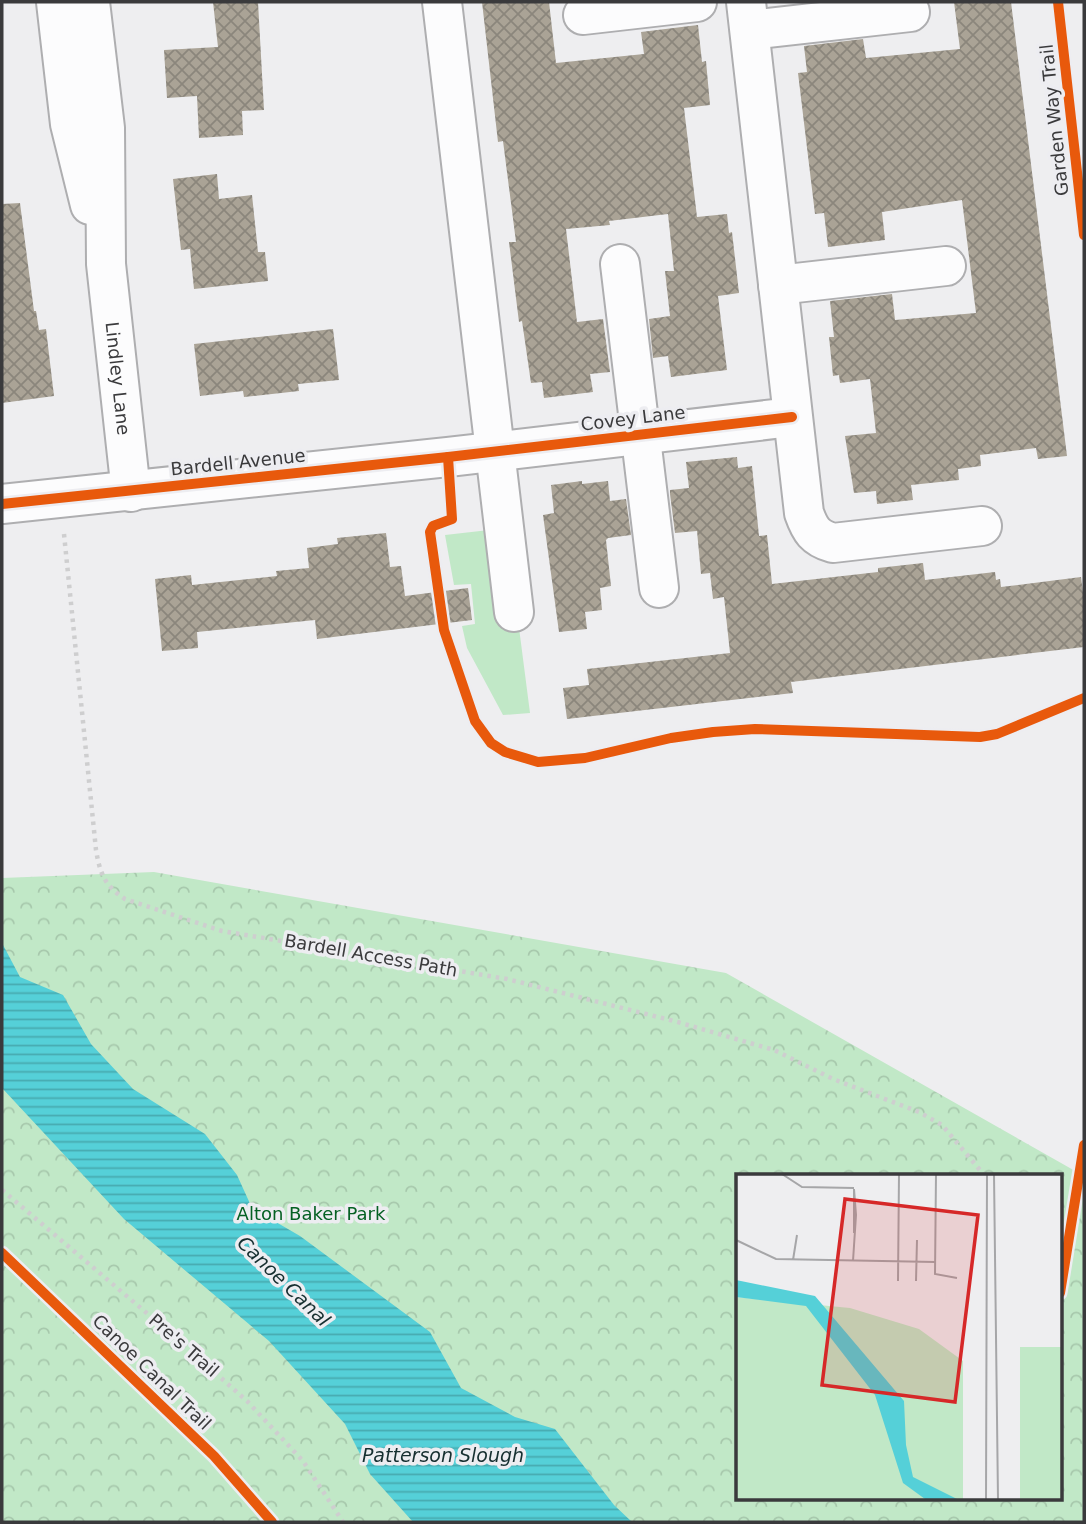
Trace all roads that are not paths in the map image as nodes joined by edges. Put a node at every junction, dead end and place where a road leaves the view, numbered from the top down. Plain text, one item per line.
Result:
1 (56, 2) edge
2 (90, 2) edge
3 (442, 2) edge
4 (697, 2) edge
5 (910, 12) dead end
6 (583, 15) dead end
7 (748, 16) edge
8 (106, 264) junction
9 (620, 264) dead end
10 (946, 266) dead end
11 (778, 285) junction
12 (792, 417) junction
13 (640, 435) junction
14 (487, 453) junction
15 (131, 492) junction
16 (2, 504) edge
17 (982, 526) dead end
18 (659, 588) dead end
19 (514, 612) dead end

1 - 8 street
2 - 8 street
3 - 14 street
4 - 6 street
5 - 7 street
7 - 11 street
8 - 15 street, Lindley Lane
9 - 13 street, Covey Lane
10 - 11 street
11 - 12 street
12 - 13 street, Covey Lane
12 - 17 street
13 - 14 street, Covey Lane
13 - 18 street, Covey Lane
14 - 15 street, Bardell Avenue
14 - 19 street
15 - 16 street, Bardell Avenue

